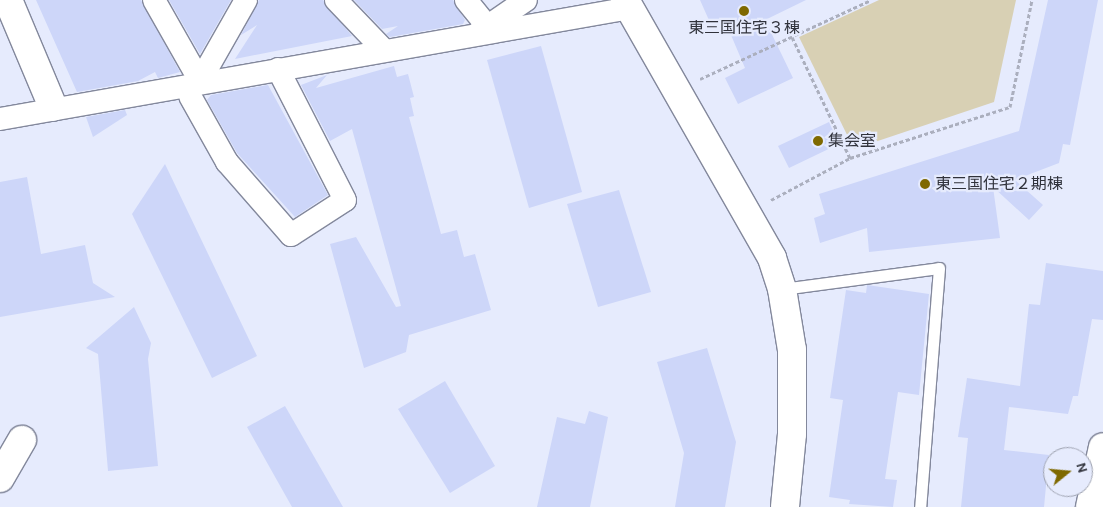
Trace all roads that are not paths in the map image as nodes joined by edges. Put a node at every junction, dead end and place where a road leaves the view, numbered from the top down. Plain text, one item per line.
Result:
1 (8, 0) edge
2 (154, 0) edge
3 (246, 0) edge
4 (336, 0) edge
5 (466, 0) edge
6 (526, 0) edge
7 (627, 4) edge
8 (480, 31) junction
9 (384, 50) junction
10 (278, 69) junction
11 (195, 88) junction
12 (53, 107) junction
13 (0, 119) edge
14 (782, 289) junction
15 (22, 440) dead end
16 (1103, 447) edge
17 (0, 478) edge
18 (786, 507) edge
19 (920, 507) edge
20 (1090, 507) edge

1 - 12 street
2 - 11 street
3 - 11 street
4 - 9 street
5 - 8 street
6 - 8 street
7 - 8 street
7 - 14 street
8 - 9 street
9 - 10 street
10 - 11 street
10 - 11 street
11 - 12 street
12 - 13 street
14 - 18 street
14 - 19 lane
15 - 17 street
16 - 20 street

